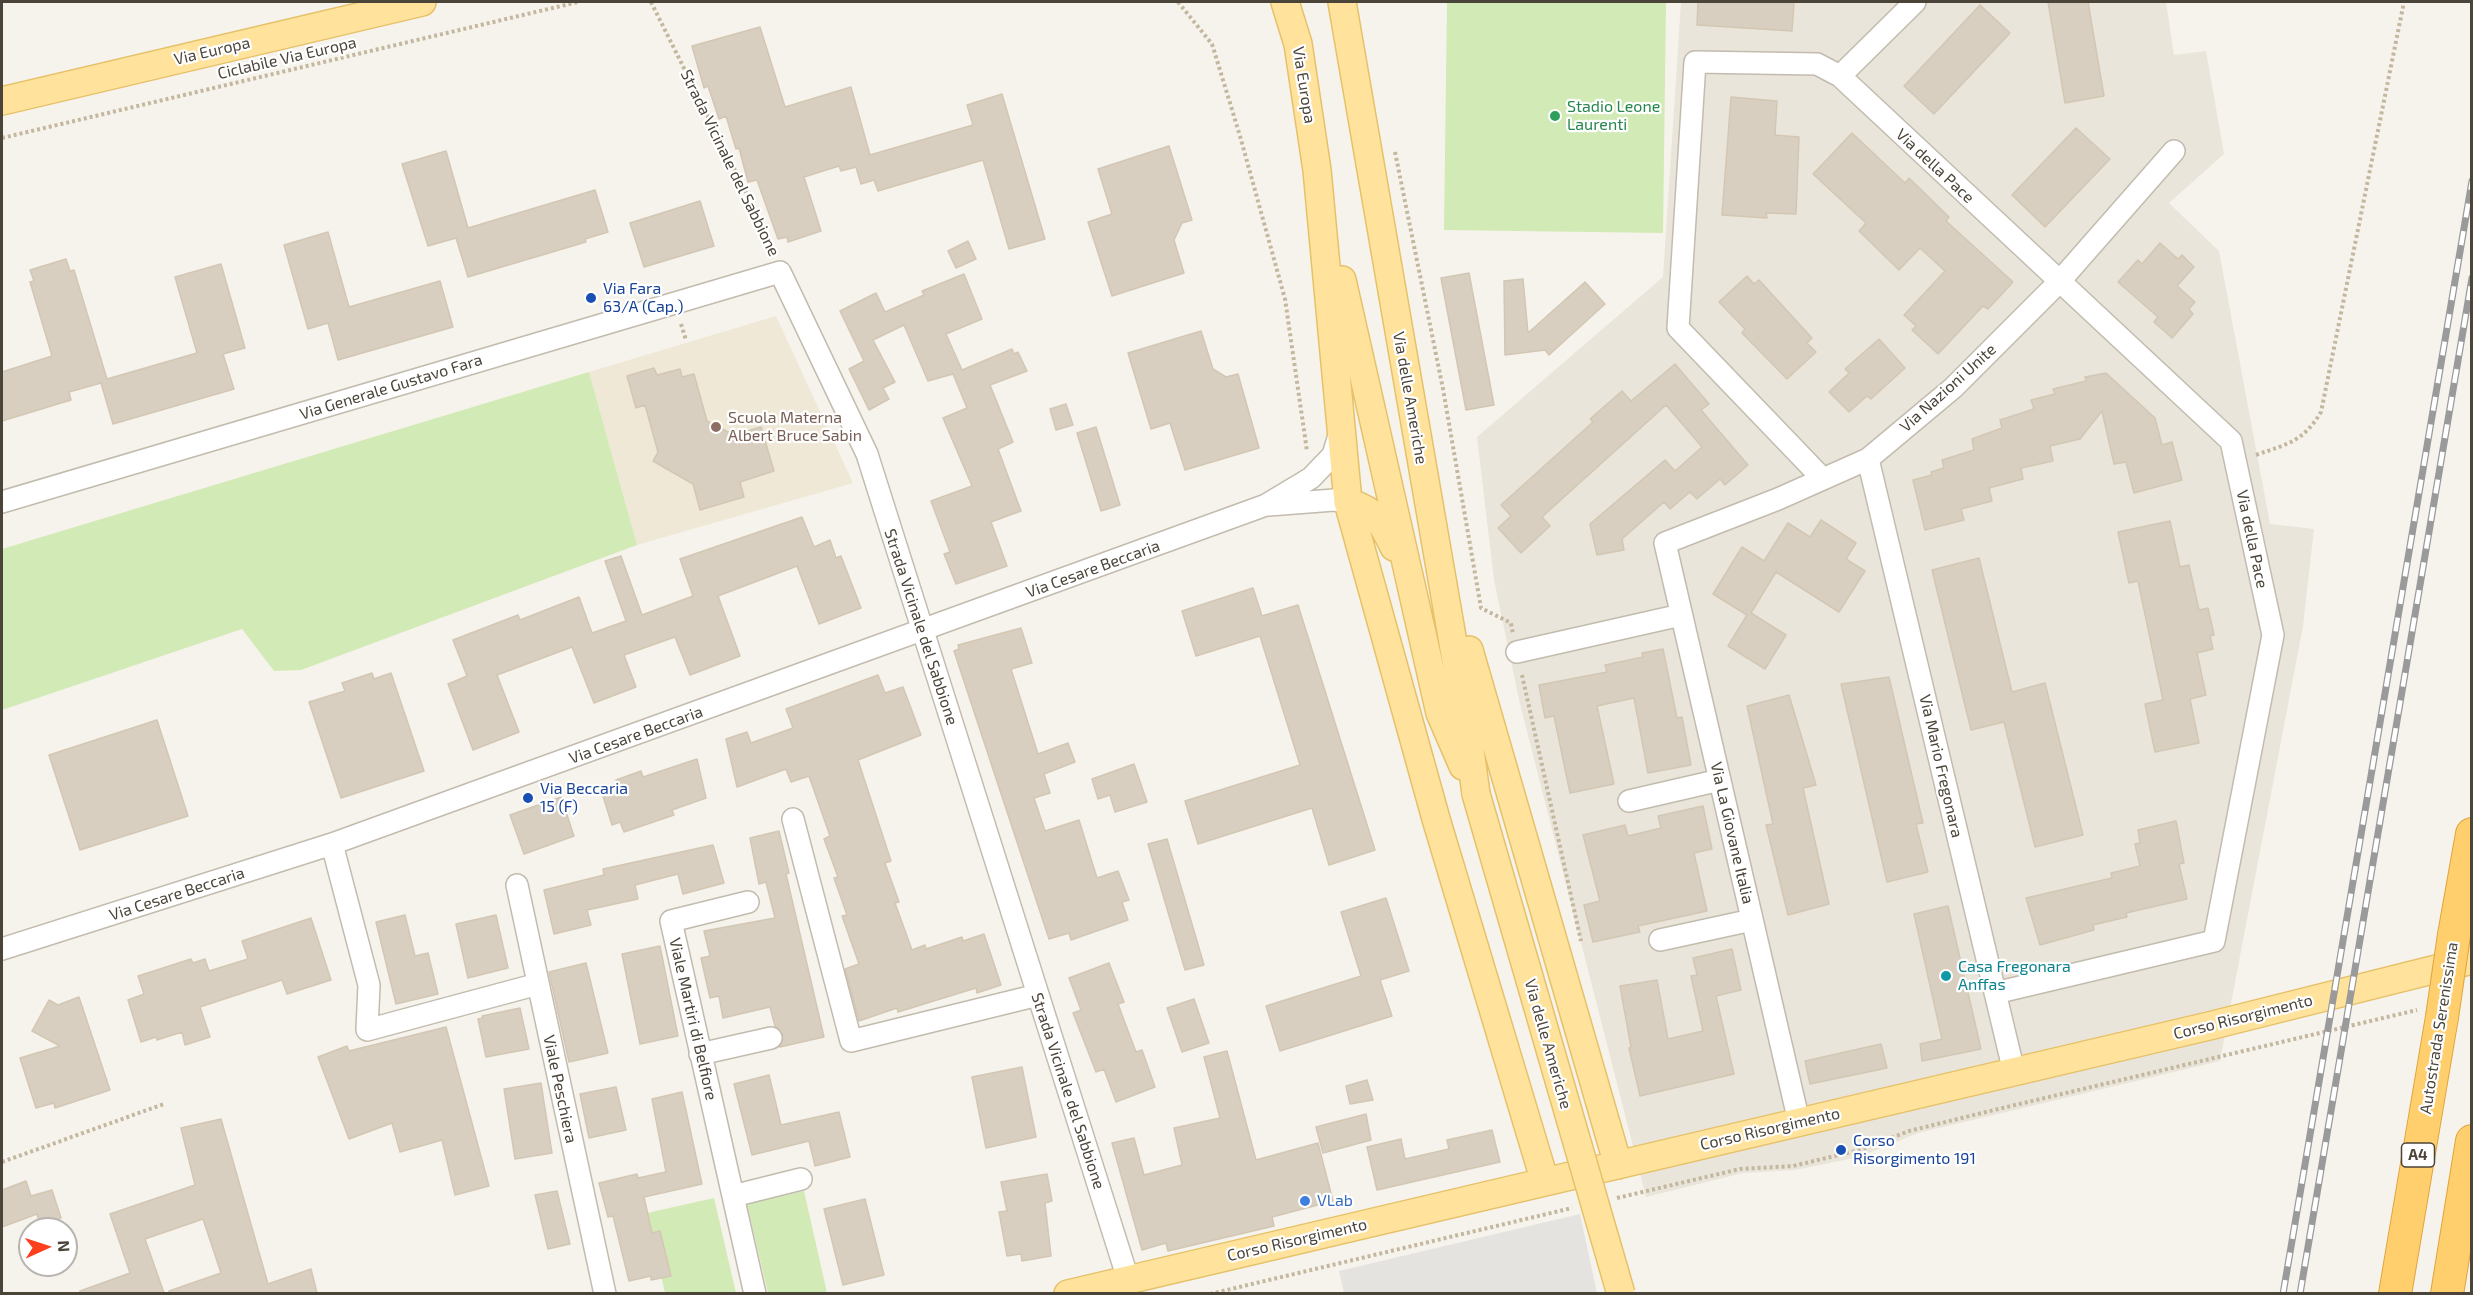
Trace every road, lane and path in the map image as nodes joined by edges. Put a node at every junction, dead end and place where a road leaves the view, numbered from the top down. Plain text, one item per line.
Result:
1 (422, 2) edge
2 (578, 2) edge
3 (651, 2) edge
4 (1178, 2) edge
5 (1285, 2) edge
6 (1342, 2) edge
7 (1915, 2) edge
8 (2404, 2) edge
9 (1840, 76) junction
10 (2, 101) edge
11 (2, 138) edge
12 (2174, 150) dead end
13 (1395, 151) dead end
14 (1317, 170) junction
15 (780, 272) junction
16 (2059, 282) junction
17 (681, 324) dead end
18 (686, 340) dead end
19 (1341, 429) junction
20 (1868, 459) junction
21 (1309, 462) dead end
22 (2235, 462) junction
23 (1823, 479) junction
24 (2, 502) edge
25 (1348, 502) junction
26 (1266, 505) junction
27 (1430, 516) junction
28 (1665, 543) joint
29 (1408, 574) junction
30 (1682, 615) junction
31 (922, 632) junction
32 (1516, 646) joint
33 (1522, 675) dead end
34 (1720, 780) junction
35 (1476, 794) junction
36 (1629, 801) dead end
37 (793, 819) dead end
38 (2472, 834) edge
39 (332, 844) junction
40 (517, 885) dead end
41 (748, 902) dead end
42 (1752, 920) junction
43 (1660, 940) dead end
44 (2463, 948) edge
45 (2, 949) edge
46 (1583, 952) dead end
47 (538, 984) junction
48 (1995, 993) junction
49 (1038, 995) junction
50 (2432, 1013) junction
51 (771, 1038) dead end
52 (700, 1054) junction
53 (2014, 1072) junction
54 (164, 1104) dead end
55 (1799, 1122) junction
56 (2472, 1141) edge
57 (2, 1162) edge
58 (1618, 1165) junction
59 (801, 1179) dead end
60 (1545, 1182) junction
61 (733, 1196) junction
62 (1610, 1200) dead end
63 (1580, 1207) dead end
64 (1128, 1279) junction
65 (605, 1293) edge
66 (755, 1293) edge
67 (1068, 1293) edge
68 (1210, 1293) edge
69 (1621, 1293) edge
70 (2395, 1293) edge
71 (2447, 1293) edge

1 - 10 main road, Via Europa
2 - 11 path, Ciclabile Via Europa
3 - 15 path, Strada Vicinale del Sabbione
4 - 21 path
5 - 14 main road, Via Europa
6 - 27 main road, Via delle Americhe
7 - 9 street
8 - 22 path
9 - 16 street, Via della Pace
9 - 23 street, Via della Pace
12 - 16 street, Via Nazioni Unite
13 - 32 path
14 - 19 main road
14 - 29 main road, Via delle Americhe
15 - 24 street, Via Generale Gustavo Fara
15 - 31 street, Strada Vicinale del Sabbione
16 - 20 street, Via Nazioni Unite
16 - 22 street, Via della Pace
17 - 18 path
19 - 25 main road
19 - 26 street, Via Cesare Beccaria
20 - 23 street, Via Nazioni Unite
20 - 48 street, Via Mario Fregonara
22 - 48 street, Via della Pace
23 - 28 street, Via Nazioni Unite
25 - 26 street, Via Cesare Beccaria
25 - 29 main road
25 - 60 main road
26 - 31 street, Via Cesare Beccaria
27 - 35 main road, Via delle Americhe
27 - 58 main road
28 - 30 street, Via La Giovane Italia
29 - 35 main road, Via delle Americhe
30 - 32 street
30 - 34 street, Via La Giovane Italia
31 - 39 street, Via Cesare Beccaria
31 - 49 street, Strada Vicinale del Sabbione
33 - 46 path
34 - 36 street
34 - 42 street, Via La Giovane Italia
35 - 69 main road, Via delle Americhe, bridge
37 - 49 street
38 - 44 highway, Autostrada Serenissima / A4
39 - 45 street, Via Cesare Beccaria
39 - 47 street
40 - 47 street, Viale Peschiera
41 - 52 street, Viale Martiri di Belfiore
42 - 43 street
42 - 55 street, Via La Giovane Italia
44 - 50 highway, Autostrada Serenissima / A4, bridge
44 - 53 main road, Corso Risorgimento
47 - 65 street, Viale Peschiera
48 - 53 street, Via Mario Fregonara
49 - 64 street, Strada Vicinale del Sabbione
50 - 62 path, Corso Risorgimento
50 - 70 highway, Autostrada Serenissima / A4
51 - 52 street
52 - 61 street, Viale Martiri di Belfiore
53 - 55 main road, Corso Risorgimento
54 - 57 path
55 - 58 main road, Corso Risorgimento
56 - 71 highway
58 - 60 main road, Corso Risorgimento
59 - 61 street
60 - 64 main road, Corso Risorgimento
61 - 66 street, Viale Martiri di Belfiore
63 - 68 path, Corso Risorgimento
64 - 67 main road, Corso Risorgimento

